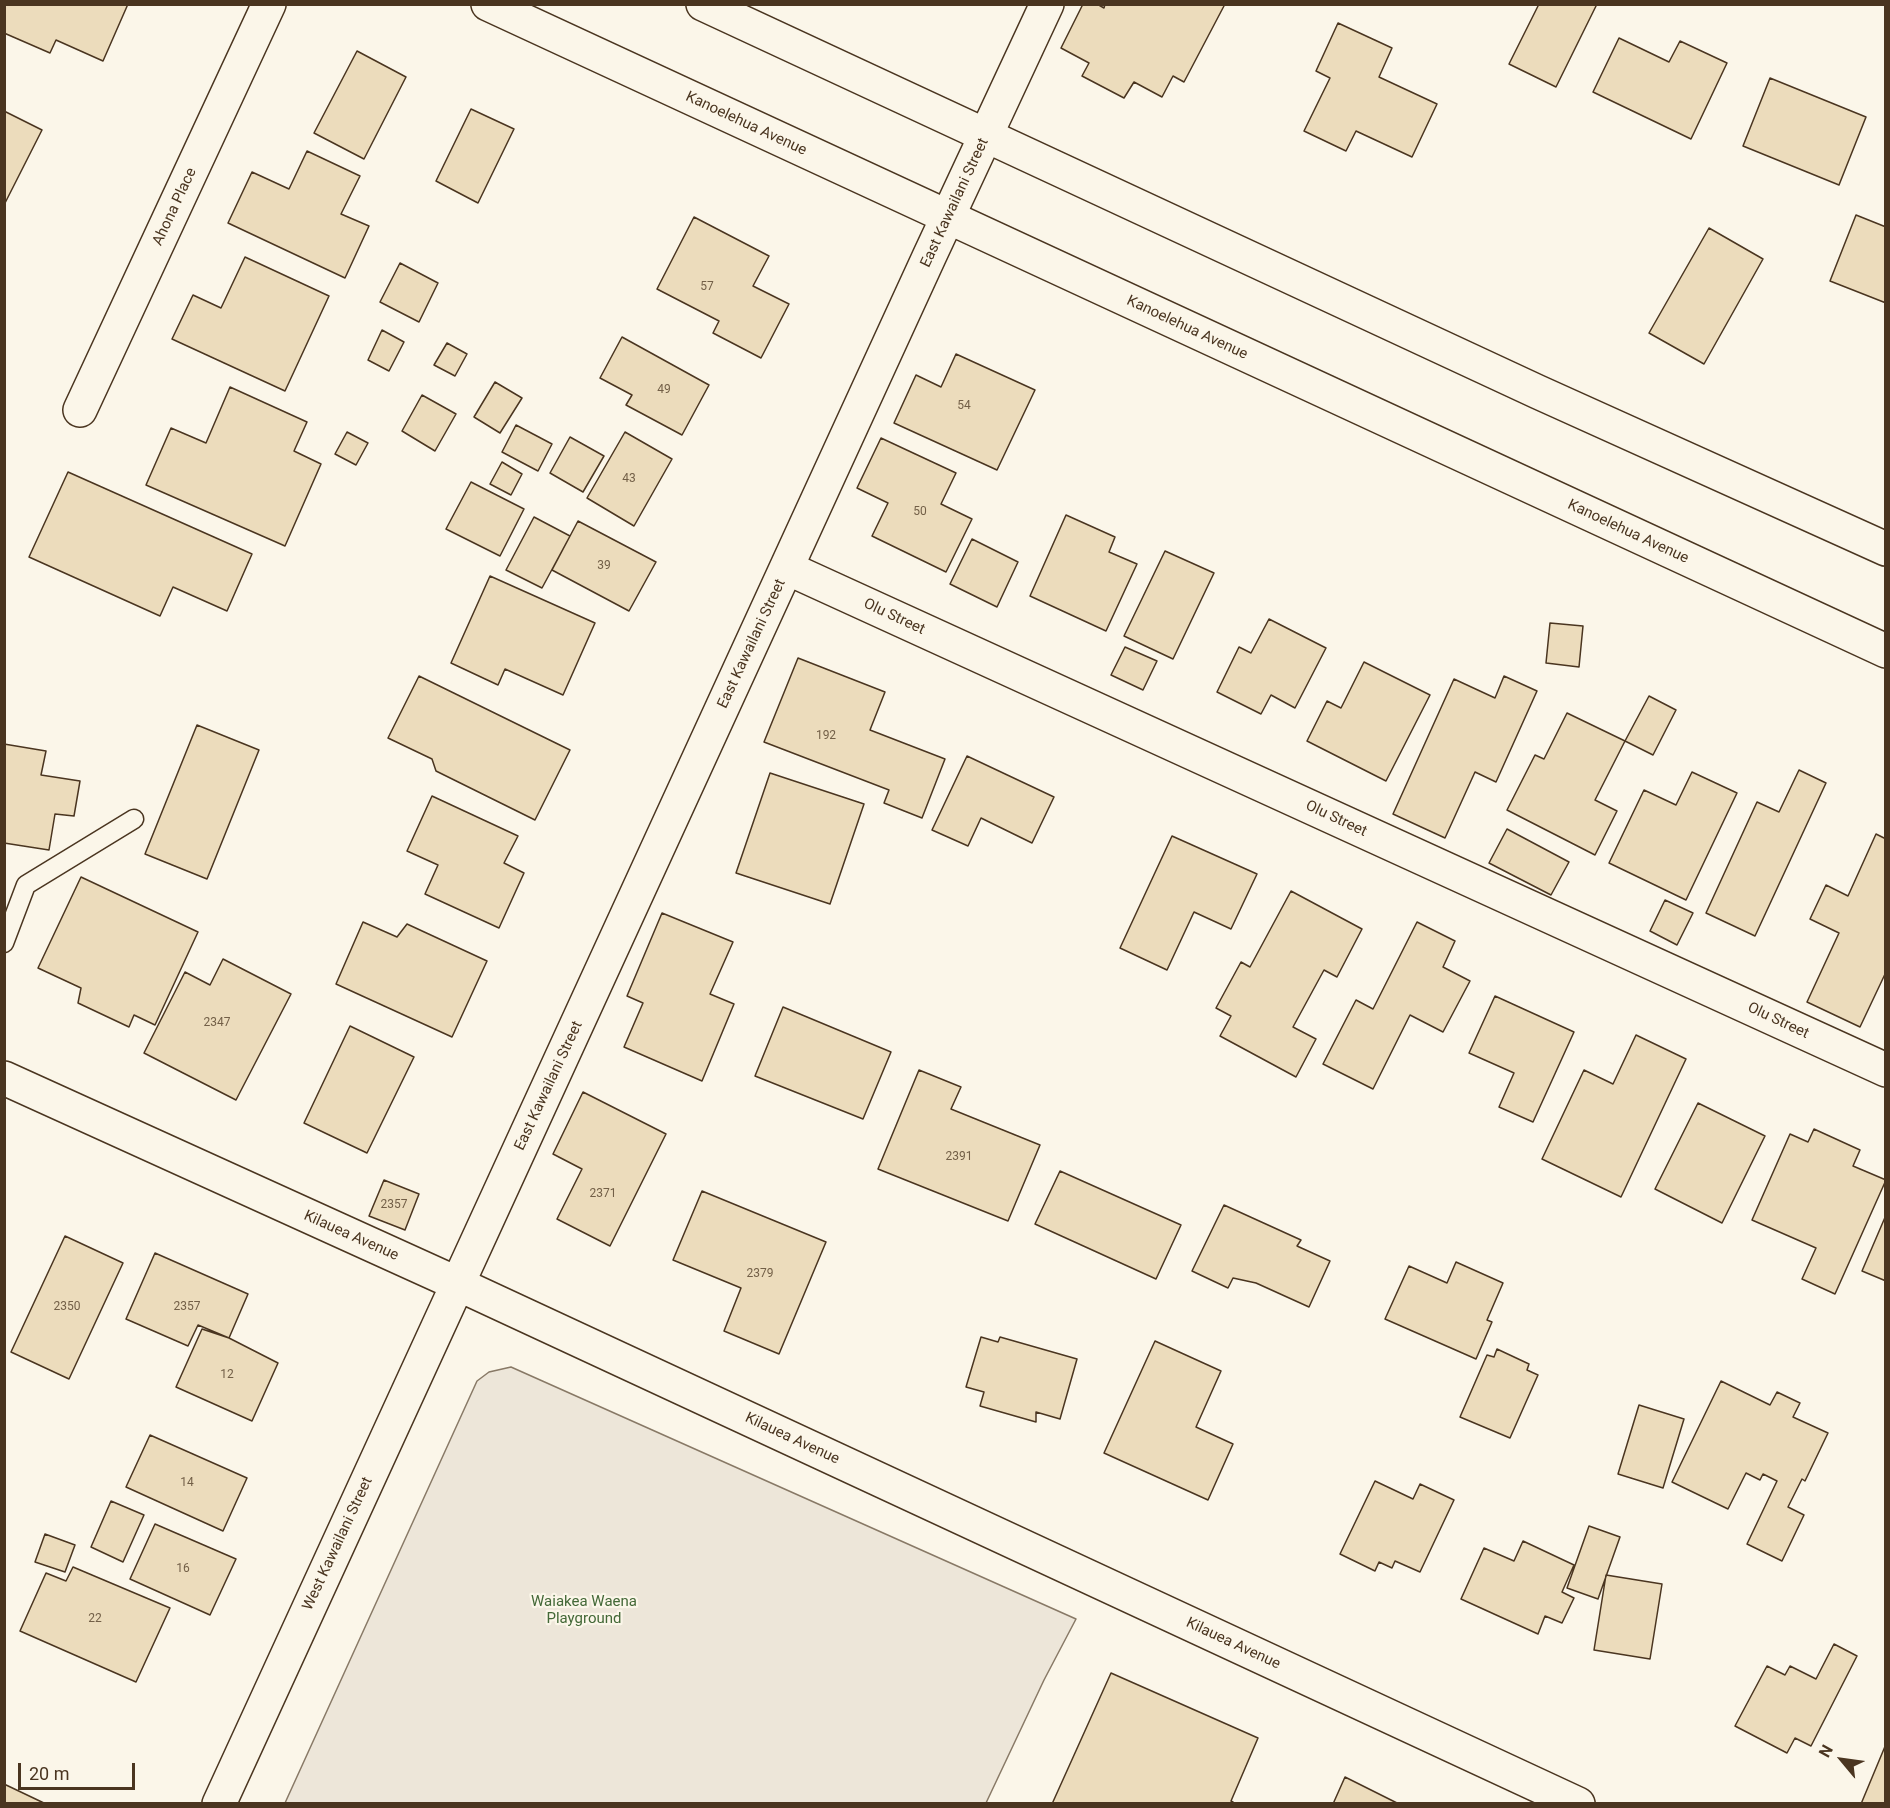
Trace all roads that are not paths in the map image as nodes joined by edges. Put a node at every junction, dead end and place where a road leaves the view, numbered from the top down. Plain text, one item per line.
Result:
1 (269, 4) edge
2 (488, 4) edge
3 (703, 4) edge
4 (1047, 4) edge
5 (986, 137) junction
6 (948, 217) junction
7 (80, 410) dead end
8 (1886, 549) edge
9 (787, 568) junction
10 (1886, 651) edge
11 (134, 819) dead end
12 (4, 943) edge
13 (1886, 1070) edge
14 (4, 1078) edge
15 (458, 1284) junction
16 (219, 1803) edge
17 (1578, 1803) edge

1 - 7 main road, Ahona Place
2 - 6 main road, Kanoelehua Avenue
3 - 5 main road
4 - 5 main road, East Kawailani Street
5 - 6 main road, East Kawailani Street
5 - 8 main road
6 - 9 main road, East Kawailani Street
6 - 10 main road, Kanoelehua Avenue
9 - 13 main road, Olu Street
9 - 15 main road, East Kawailani Street
11 - 12 lane
14 - 15 main road, Kilauea Avenue
15 - 16 main road, West Kawailani Street
15 - 17 main road, Kilauea Avenue

